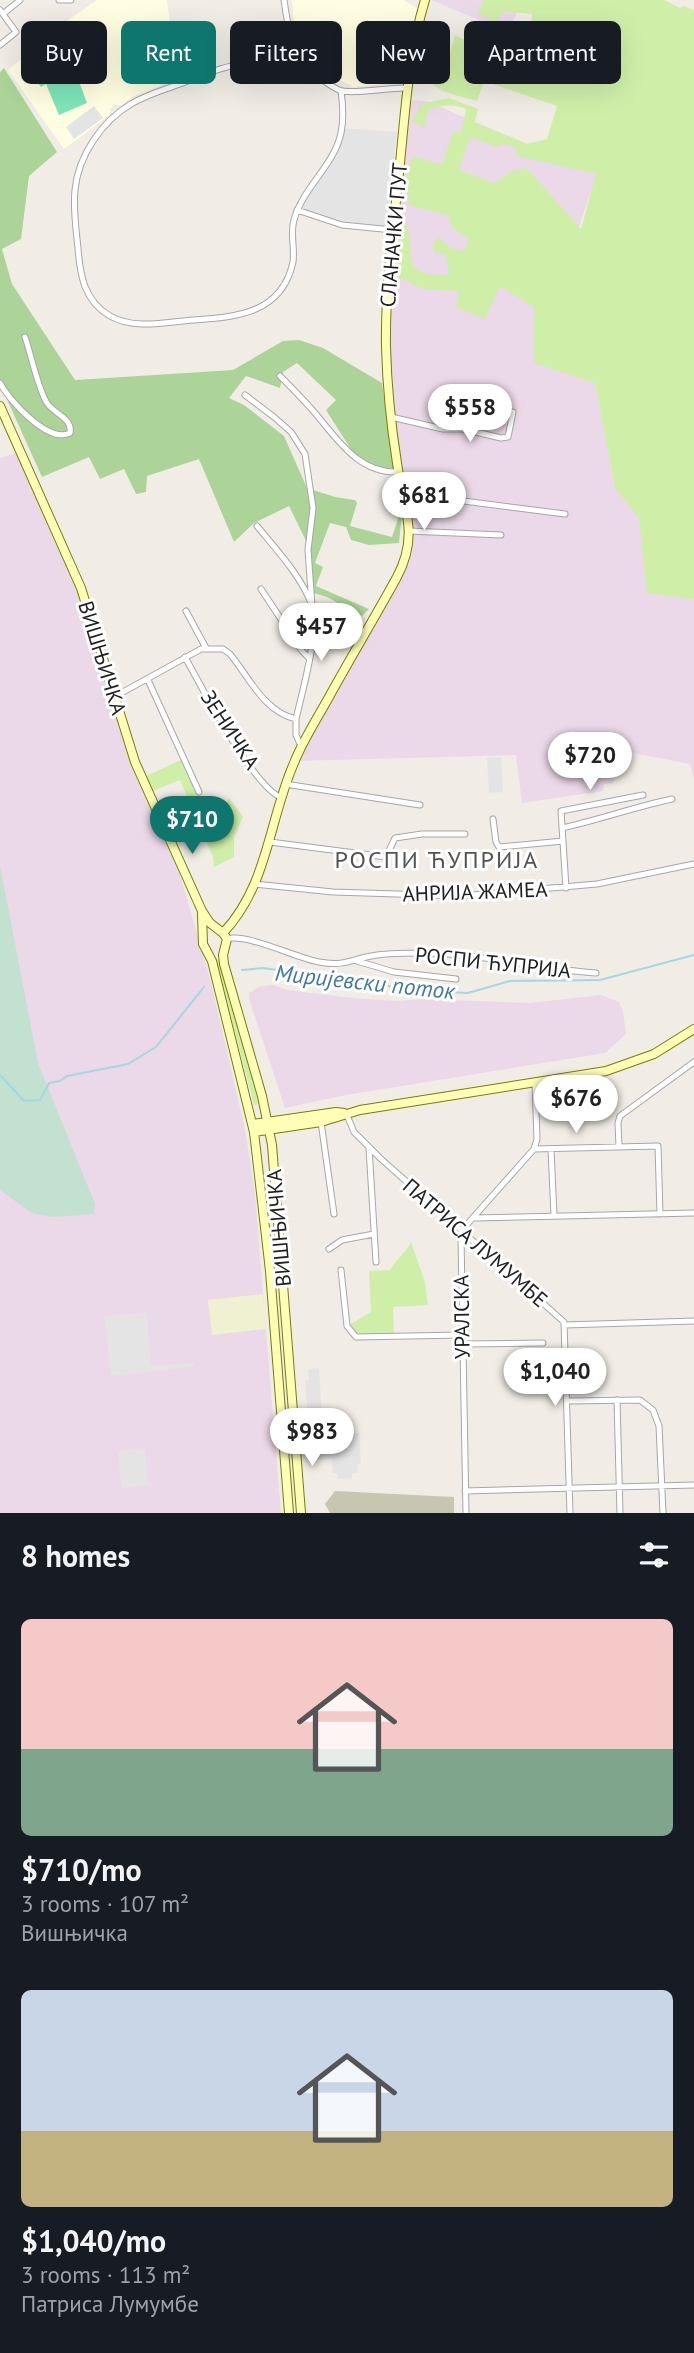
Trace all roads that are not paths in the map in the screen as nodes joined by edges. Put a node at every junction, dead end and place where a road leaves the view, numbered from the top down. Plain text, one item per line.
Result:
1 (20, 0) edge
2 (59, 0) edge
3 (71, 0) edge
4 (285, 0) edge
5 (425, 0) edge
6 (1, 12) edge
7 (288, 21) edge
8 (0, 45) edge
9 (230, 66) edge
10 (329, 84) edge
11 (407, 88) junction
12 (341, 91) junction
13 (297, 211) junction
14 (393, 230) junction
15 (25, 337) dead end
16 (280, 376) dead end
17 (0, 383) edge
18 (245, 395) dead end
19 (0, 406) edge
20 (513, 412) dead end
21 (391, 417) junction
22 (398, 472) junction
23 (405, 499) junction
24 (565, 514) dead end
25 (257, 526) dead end
26 (409, 531) junction
27 (501, 535) dead end
28 (261, 589) dead end
29 (312, 606) junction
30 (186, 611) dead end
31 (206, 648) junction
32 (185, 657) junction
33 (308, 657) junction
34 (148, 680) junction
35 (114, 697) junction
36 (296, 719) junction
37 (301, 746) junction
38 (285, 784) junction
39 (199, 792) dead end
40 (643, 794) dead end
41 (281, 797) junction
42 (672, 799) dead end
43 (420, 805) dead end
44 (493, 819) dead end
45 (562, 828) junction
46 (465, 834) dead end
47 (563, 841) junction
48 (270, 842) junction
49 (694, 863) edge
50 (254, 884) junction
51 (566, 888) junction
52 (202, 911) junction
53 (222, 934) junction
54 (203, 937) junction
55 (224, 949) junction
56 (206, 950) junction
57 (357, 961) junction
58 (596, 972) dead end
59 (456, 979) dead end
60 (694, 1029) edge
61 (694, 1062) edge
62 (535, 1083) junction
63 (346, 1113) junction
64 (321, 1122) junction
65 (269, 1126) junction
66 (254, 1128) junction
67 (619, 1147) junction
68 (369, 1148) junction
69 (534, 1149) junction
70 (551, 1149) junction
71 (694, 1213) edge
72 (334, 1214) dead end
73 (660, 1214) junction
74 (554, 1216) junction
75 (473, 1218) junction
76 (462, 1230) junction
77 (374, 1234) junction
78 (329, 1250) dead end
79 (376, 1262) dead end
80 (341, 1270) dead end
81 (694, 1321) edge
82 (565, 1325) junction
83 (462, 1335) junction
84 (543, 1343) dead end
85 (462, 1344) junction
86 (617, 1400) junction
87 (568, 1401) junction
88 (694, 1485) edge
89 (662, 1486) junction
90 (620, 1487) junction
91 (569, 1488) junction
92 (465, 1491) junction
93 (289, 1513) edge
94 (301, 1513) edge
95 (466, 1513) edge
96 (570, 1513) edge
97 (620, 1513) edge
98 (663, 1513) edge

1 - 6 street
2 - 3 street
4 - 7 street
5 - 11 street, СЛАНАЧКИ ПУТ
6 - 8 street
9 - 13 street
10 - 12 street
11 - 12 street
11 - 14 street, СЛАНАЧКИ ПУТ
12 - 13 street
13 - 14 street
14 - 21 street, СЛАНАЧКИ ПУТ
15 - 17 street
16 - 22 street
18 - 29 street
19 - 35 street, ВИШЊИЧКА
20 - 21 street
21 - 22 street, СЛАНАЧКИ ПУТ
22 - 23 street, СЛАНАЧКИ ПУТ
23 - 24 street
23 - 26 street, СЛАНАЧКИ ПУТ
25 - 29 street
26 - 27 street
26 - 37 street, СЛАНАЧКИ ПУТ
28 - 33 street
29 - 33 street
30 - 31 street
31 - 32 street
31 - 36 street
32 - 34 street
32 - 41 street, ЗЕНИЧКА
33 - 36 street
34 - 35 street
34 - 39 street
35 - 52 street, ВИШЊИЧКА
36 - 37 street
37 - 38 street, СЛАНАЧКИ ПУТ
38 - 41 street, СЛАНАЧКИ ПУТ
38 - 43 street
40 - 45 street
41 - 48 street, СЛАНАЧКИ ПУТ
42 - 45 street
44 - 47 street
45 - 47 street
46 - 48 street
47 - 51 street
48 - 50 street, СЛАНАЧКИ ПУТ
49 - 51 street, АНРИЈА ЖАМЕА
50 - 51 street, АНРИЈА ЖАМЕА
50 - 53 street, СЛАНАЧКИ ПУТ
52 - 53 street, ВИШЊИЧКА
52 - 54 street, ВИШЊИЧКА
53 - 54 street
53 - 55 street, ВИШЊИЧКА
53 - 57 street, РОСПИ ЋУПРИЈА
54 - 56 street, ВИШЊИЧКА
55 - 56 street
55 - 65 street, ВИШЊИЧКА
56 - 66 street, ВИШЊИЧКА
57 - 58 street, РОСПИ ЋУПРИЈА
57 - 59 street
60 - 62 street
61 - 67 street
62 - 63 street
62 - 69 street
63 - 64 street
63 - 65 street
63 - 68 street, ПАТРИСА ЛУМУМБЕ
64 - 65 street
64 - 72 street
65 - 66 street
65 - 94 street, ВИШЊИЧКА
66 - 93 street, ВИШЊИЧКА
67 - 70 street
67 - 73 street
68 - 76 street, ПАТРИСА ЛУМУМБЕ
68 - 77 street
69 - 70 street
69 - 75 street
70 - 74 street
71 - 73 street
73 - 74 street
74 - 75 street
75 - 76 street
76 - 82 street, ПАТРИСА ЛУМУМБЕ
76 - 83 street, УРАЛСКА
77 - 78 street
77 - 79 street
80 - 83 street
81 - 82 street
82 - 87 street, ПАТРИСА ЛУМУМБЕ
83 - 85 street, УРАЛСКА
84 - 85 street, ПАТРИСА ЛУМУМБЕ
85 - 92 street, УРАЛСКА
86 - 87 street
86 - 89 street
86 - 90 street
87 - 91 street, ПАТРИСА ЛУМУМБЕ
88 - 89 street
89 - 90 street
89 - 98 street
90 - 91 street
90 - 97 street
91 - 92 street
91 - 96 street, ПАТРИСА ЛУМУМБЕ
92 - 95 street, УРАЛСКА

